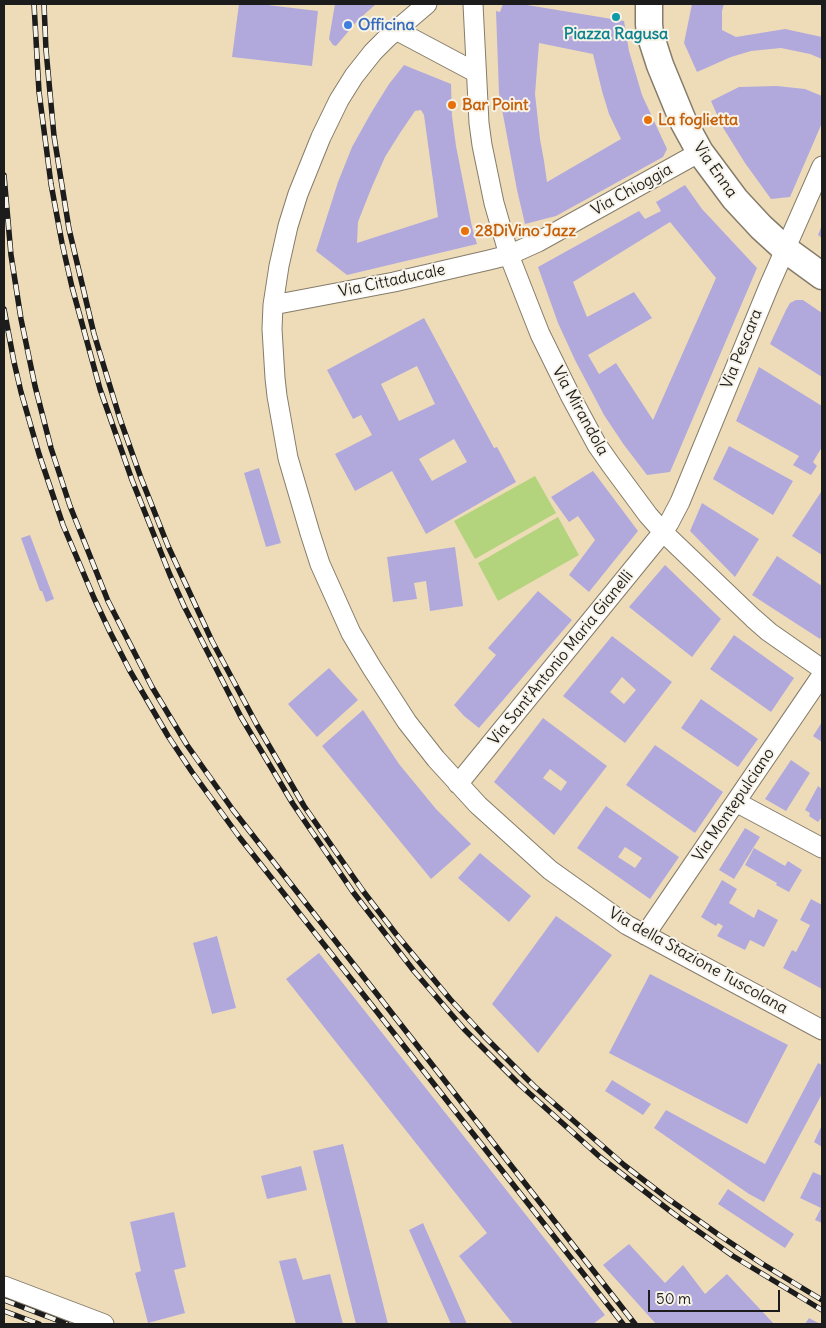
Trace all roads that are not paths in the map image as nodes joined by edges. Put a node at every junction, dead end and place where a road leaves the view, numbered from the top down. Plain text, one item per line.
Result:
1 (427, 4) edge
2 (473, 4) edge
3 (649, 4) edge
4 (396, 30) junction
5 (476, 72) junction
6 (700, 152) junction
7 (822, 166) edge
8 (785, 249) junction
9 (509, 254) junction
10 (822, 276) edge
11 (274, 305) junction
12 (663, 532) junction
13 (822, 669) edge
14 (822, 675) edge
15 (458, 784) junction
16 (736, 802) junction
17 (822, 848) edge
18 (645, 935) junction
19 (822, 1030) edge
20 (4, 1286) edge
21 (104, 1324) edge

1 - 4 street
2 - 5 street
3 - 6 main road, Via Enna
4 - 5 street
4 - 11 street, Via della Stazione Tuscolana
5 - 9 street, Via Mirandola
6 - 8 main road, Via Enna
6 - 9 street, Via Chioggia
7 - 8 street, Via Pescara
8 - 10 main road, Via Enna
8 - 12 street, Via Pescara
9 - 11 street, Via Cittaducale
9 - 12 street, Via Mirandola
11 - 15 street, Via della Stazione Tuscolana
12 - 13 street, Via Mirandola
12 - 15 street, Via Sant'Antonio Maria Gianelli
14 - 16 street, Via Montepulciano
15 - 18 street, Via della Stazione Tuscolana
16 - 17 street
16 - 18 street, Via Montepulciano
18 - 19 street, Via della Stazione Tuscolana
20 - 21 street

